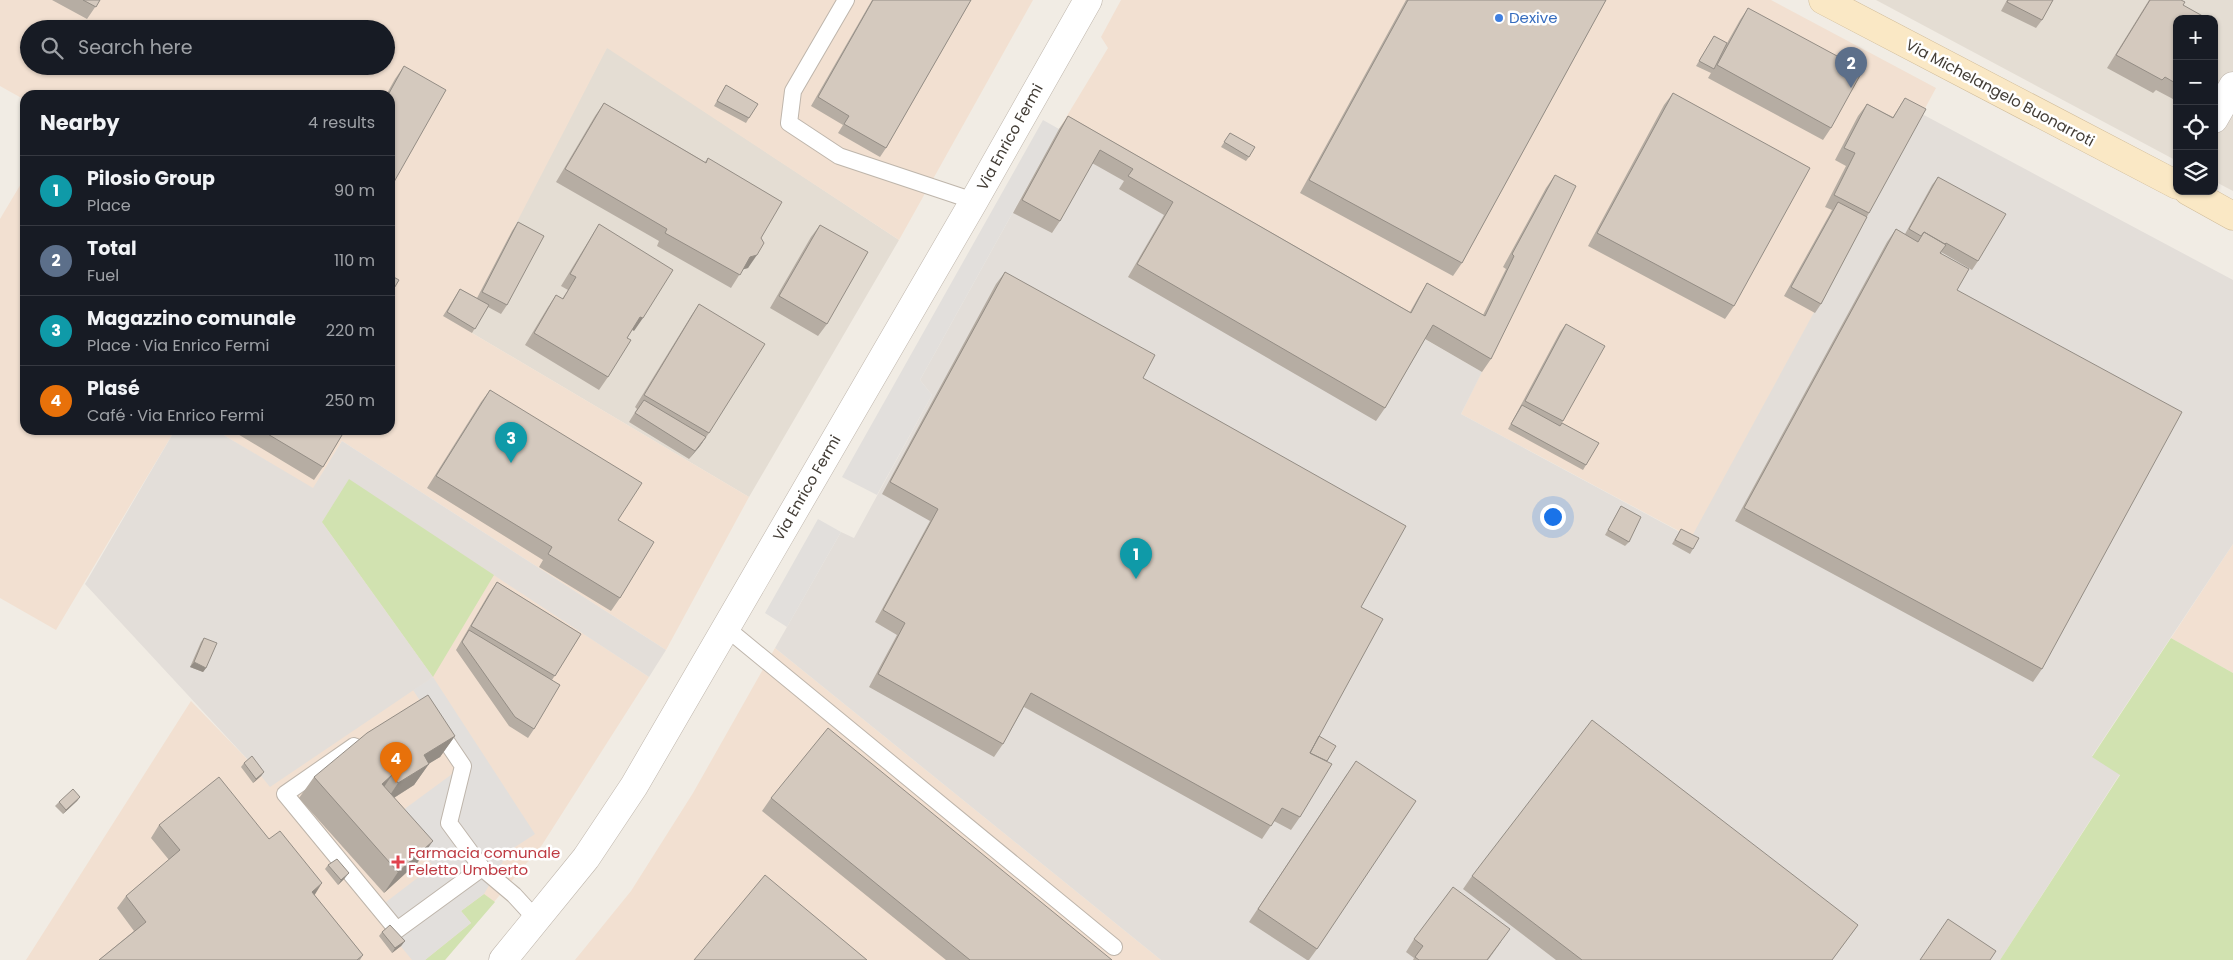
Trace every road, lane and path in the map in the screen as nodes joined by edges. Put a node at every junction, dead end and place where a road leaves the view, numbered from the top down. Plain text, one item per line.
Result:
1 (846, 0) edge
2 (1088, 0) edge
3 (1823, 0) edge
4 (2233, 86) edge
5 (2218, 112) edge
6 (2173, 183) edge
7 (2195, 195) edge
8 (974, 201) junction
9 (2233, 216) edge
10 (725, 627) junction
11 (425, 709) edge
12 (364, 739) edge
13 (482, 868) junction
14 (537, 920) junction
15 (1114, 948) dead end
16 (503, 960) edge

1 - 8 lane
2 - 8 street, Via Enrico Fermi
3 - 6 street, Via Michelangelo Buonarroti
4 - 5 street
7 - 9 street
8 - 10 street, Via Enrico Fermi
10 - 14 street, Via Enrico Fermi
10 - 15 lane
11 - 13 lane
12 - 13 lane
13 - 14 lane
14 - 16 street, Via Enrico Fermi

